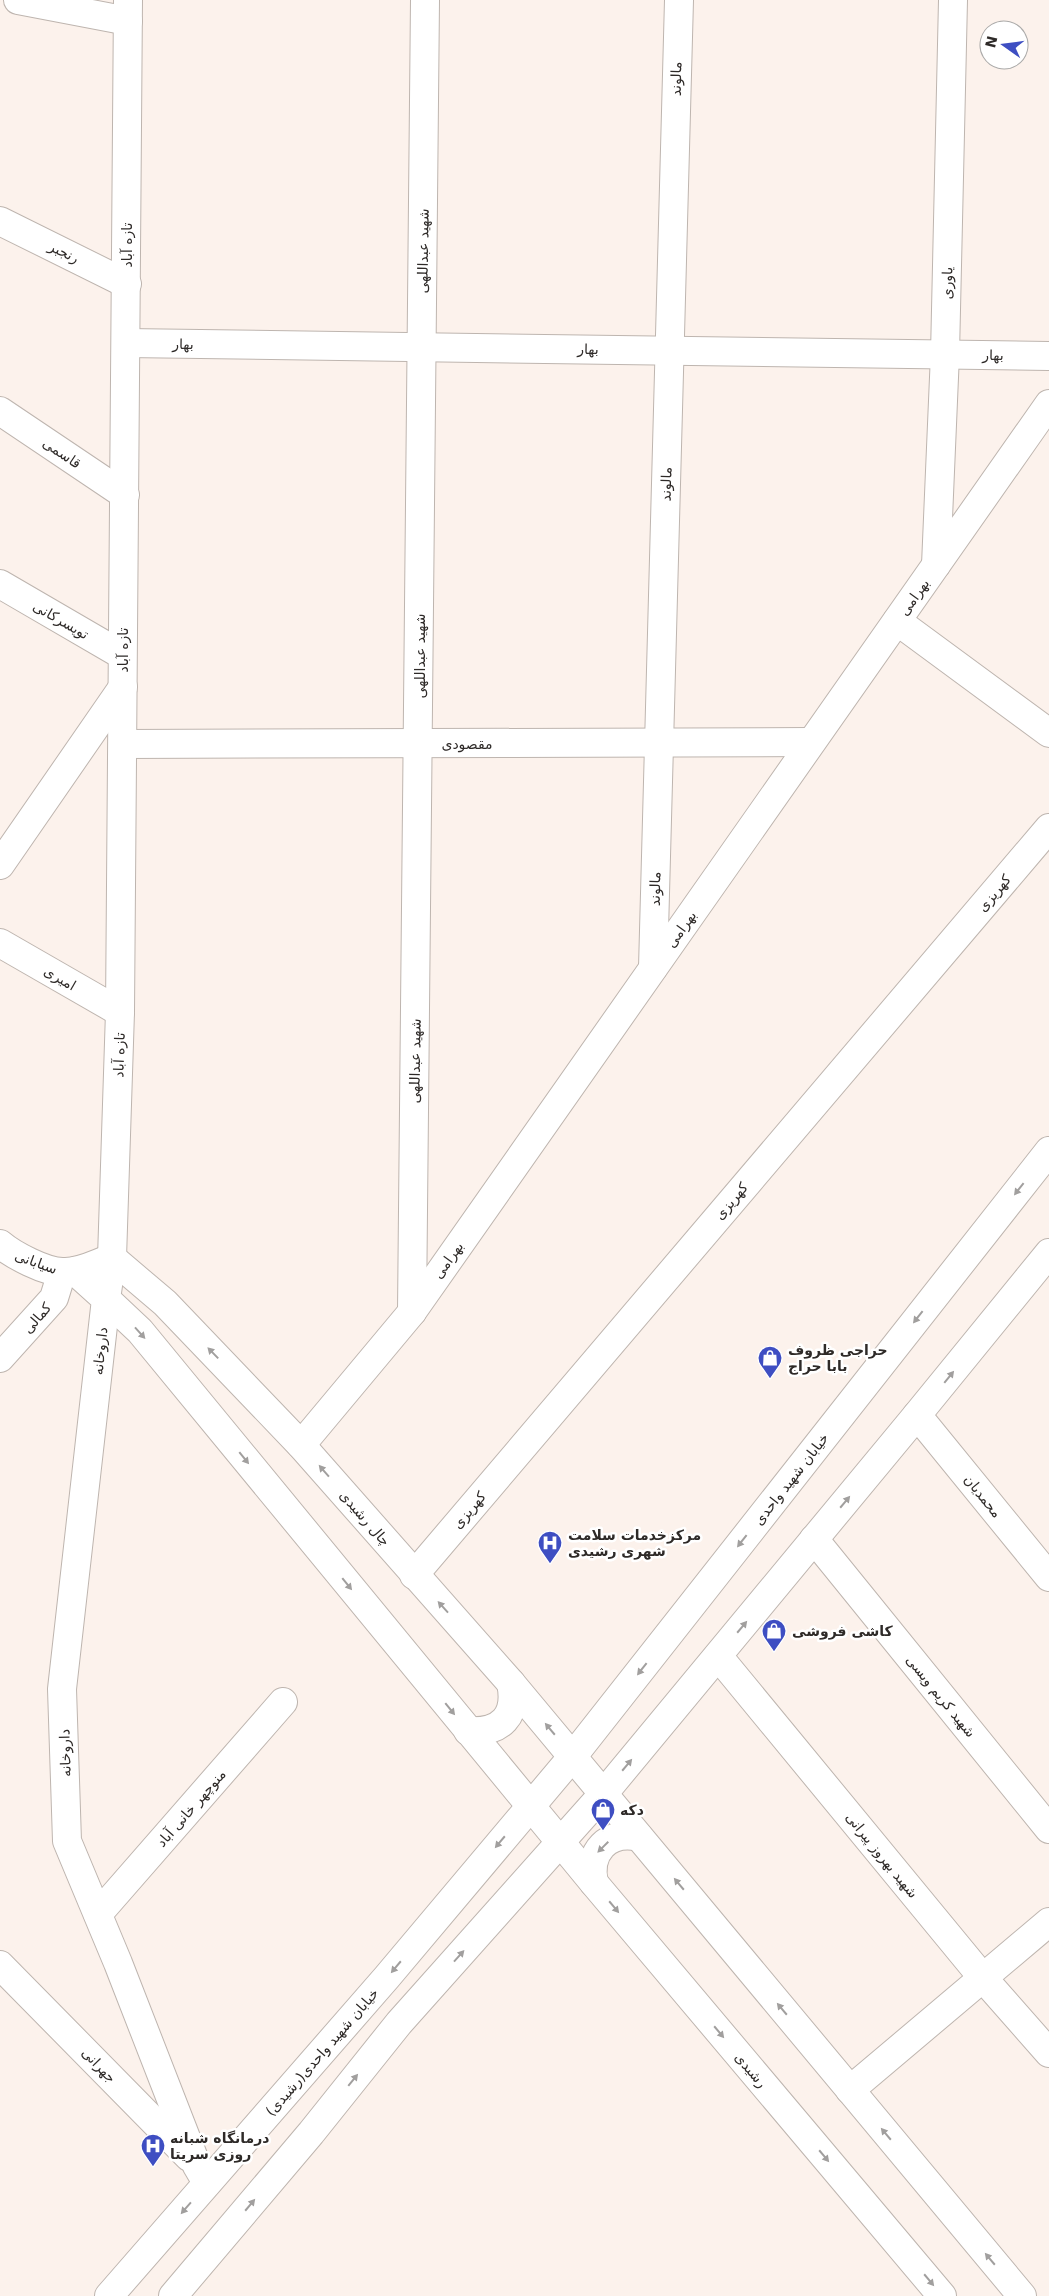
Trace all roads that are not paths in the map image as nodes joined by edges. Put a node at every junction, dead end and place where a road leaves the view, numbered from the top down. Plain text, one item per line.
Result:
1 (18, 0) edge
2 (425, 0) edge
3 (678, 0) edge
4 (953, 0) edge
5 (128, 10) edge
6 (0, 221) edge
7 (127, 284) junction
8 (126, 343) junction
9 (422, 347) junction
10 (669, 350) junction
11 (945, 354) junction
12 (1049, 356) edge
13 (1049, 404) edge
14 (0, 411) edge
15 (125, 496) junction
16 (936, 565) junction
17 (0, 584) edge
18 (897, 621) junction
19 (122, 655) junction
20 (123, 687) junction
21 (1049, 733) edge
22 (811, 742) junction
23 (659, 743) junction
24 (123, 744) junction
25 (419, 744) junction
26 (1049, 828) edge
27 (0, 865) edge
28 (0, 943) edge
29 (653, 968) junction
30 (120, 1012) junction
31 (1049, 1151) edge
32 (0, 1244) edge
33 (1048, 1255) edge
34 (112, 1258) junction
35 (69, 1272) junction
36 (106, 1299) junction
37 (412, 1312) junction
38 (0, 1358) edge
39 (917, 1415) junction
40 (302, 1445) junction
41 (814, 1539) junction
42 (414, 1574) junction
43 (1049, 1577) edge
44 (718, 1656) junction
45 (511, 1683) junction
46 (283, 1702) dead end
47 (468, 1731) junction
48 (573, 1756) junction
49 (604, 1793) junction
50 (531, 1804) junction
51 (1049, 1829) edge
52 (639, 1836) junction
53 (561, 1843) junction
54 (594, 1883) junction
55 (98, 1914) junction
56 (1049, 1922) edge
57 (0, 1965) edge
58 (983, 1978) junction
59 (1049, 2053) edge
60 (850, 2090) junction
61 (202, 2174) junction
62 (109, 2296) edge
63 (173, 2296) edge
64 (942, 2296) edge
65 (1022, 2296) edge

1 - 5 street
2 - 9 street, شهید عبداللهی
3 - 10 street, مالوند
4 - 11 street, یاوری
5 - 7 street, تازه آباد
6 - 7 street, رنجبر
7 - 8 street, تازه آباد
8 - 9 street, بهار
8 - 15 street, تازه آباد
9 - 10 street, بهار
9 - 25 street, شهید عبداللهی
10 - 11 street, بهار
10 - 23 street, مالوند
11 - 12 street, بهار
11 - 16 street, یاوری
13 - 16 street, بهرامی
14 - 15 street, قاسمی
15 - 19 street, تازه آباد
16 - 18 street, بهرامی
17 - 19 street, تویسرکانی
18 - 21 street
18 - 22 street, بهرامی
19 - 20 street, تازه آباد
20 - 24 street, تازه آباد
20 - 27 street
22 - 23 street, مقصودی
22 - 29 street, بهرامی
23 - 25 street, مقصودی
23 - 29 street, مالوند
24 - 25 street, مقصودی
24 - 30 street, تازه آباد
25 - 37 street, شهید عبداللهی
26 - 42 street, کهریزی
28 - 30 street, امیری
29 - 37 street, بهرامی
30 - 34 street, تازه آباد
31 -> 48 street, خیابان شهید واحدی
32 - 35 street, سیابانی
39 -> 33 street
34 - 35 street, سیابانی
34 - 36 street, تازه آباد
40 -> 34 street, چال رشیدی
35 - 36 street, سیابانی
35 - 38 street, کمالی
36 -> 47 street
36 - 55 street, داروخانه
37 - 40 street, بهرامی
41 -> 39 street
39 - 43 street, محمدیان
42 -> 40 street, چال رشیدی
44 -> 41 street
41 - 51 street, شهید کریم ویسی
45 -> 42 street, چال رشیدی
49 -> 44 street
44 - 58 street, شهید بهروز پیرانی
45 - 47 street
48 -> 45 street, چال رشیدی
46 - 55 street, منوچهر خانی آباد
47 - 50 street
48 - 49 street, چال رشیدی
48 - 50 street, خیابان شهید واحدی
49 - 52 street
49 - 53 street
50 - 53 street
50 -> 61 street, خیابان شهید واحدی(رشیدی)
52 -> 54 street
60 -> 52 street
53 - 54 street, رشیدی
63 -> 53 street
54 -> 64 street, رشیدی
55 - 61 street, داروخانه
56 - 58 street
57 - 61 street, جهرانی
58 - 59 street, شهید بهروز پیرانی
58 - 60 street
65 -> 60 street
61 -> 62 street, خیابان شهید واحدی(رشیدی)

